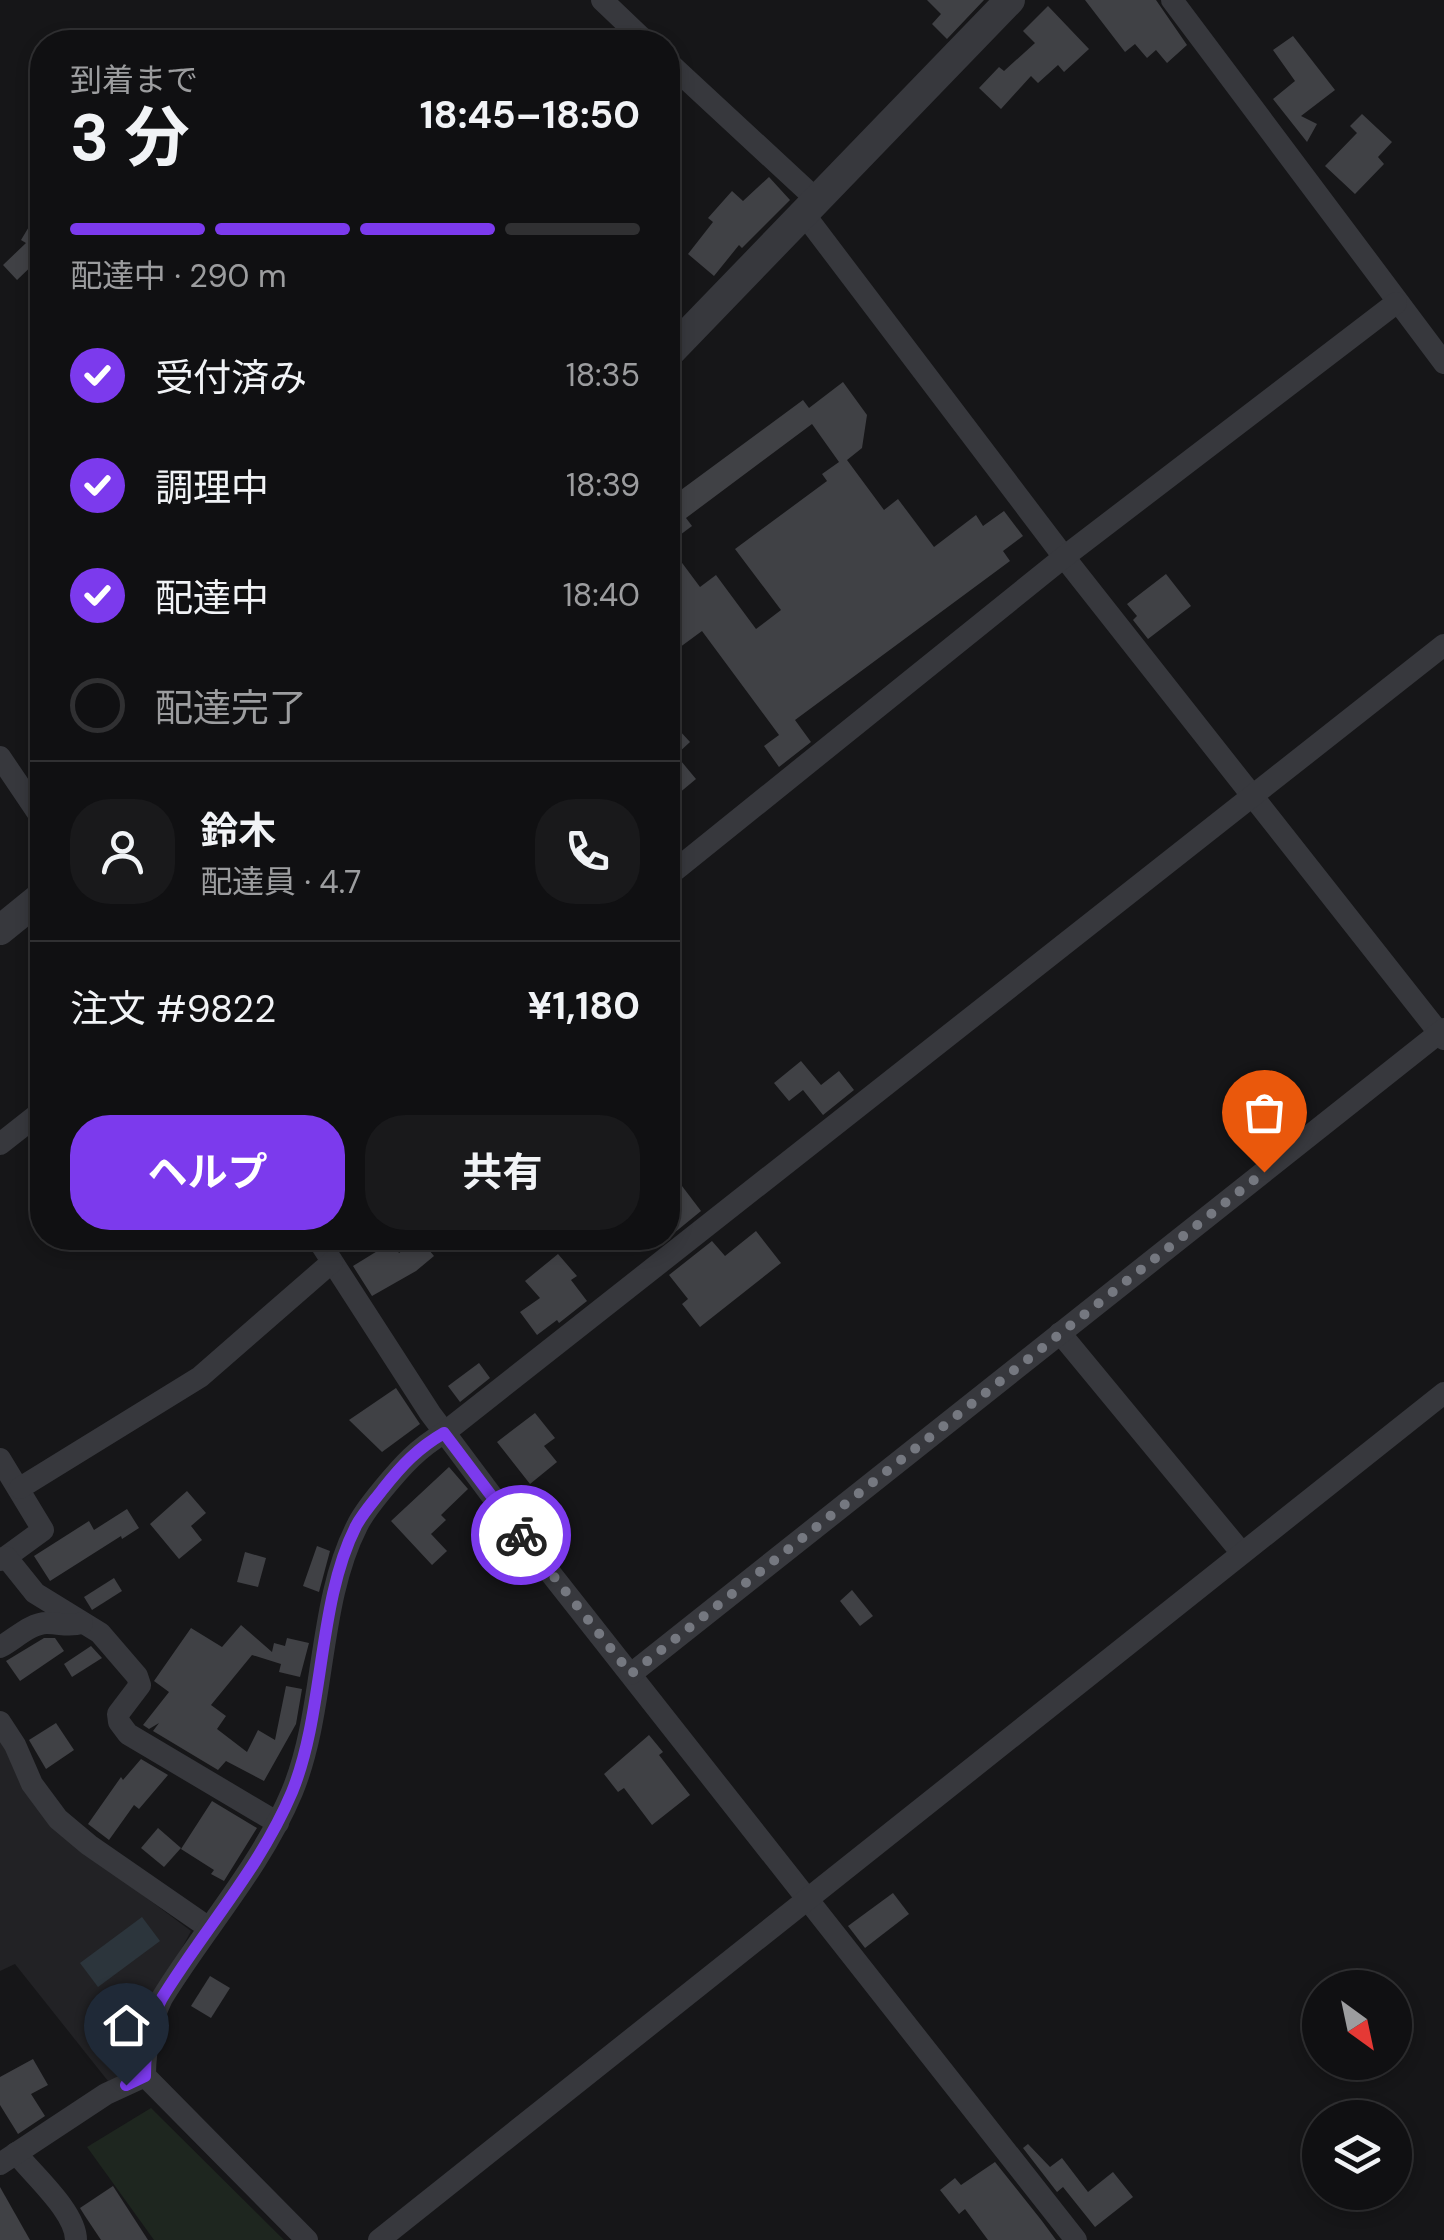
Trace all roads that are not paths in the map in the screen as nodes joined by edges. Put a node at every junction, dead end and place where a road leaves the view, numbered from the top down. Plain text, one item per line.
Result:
1 (602, 0) edge
2 (1010, 0) edge
3 (1172, 0) edge
4 (633, 30) edge
5 (680, 74) edge
6 (810, 207) junction
7 (1396, 302) junction
8 (680, 342) edge
9 (1444, 363) edge
10 (1064, 557) junction
11 (1444, 645) edge
12 (0, 757) edge
13 (1253, 797) junction
14 (30, 801) edge
15 (680, 866) edge
16 (30, 906) edge
17 (0, 930) edge
18 (1442, 1033) edge
19 (30, 1120) edge
20 (0, 1144) edge
21 (680, 1247) edge
22 (324, 1250) edge
23 (677, 1250) edge
24 (332, 1262) junction
25 (1060, 1334) junction
26 (1444, 1392) edge
27 (444, 1433) junction
28 (0, 1459) edge
29 (20, 1488) junction
30 (1241, 1552) junction
31 (3, 1558) edge
32 (82, 1623) junction
33 (0, 1648) edge
34 (631, 1674) junction
35 (0, 1722) edge
36 (278, 1823) junction
37 (806, 1901) junction
38 (209, 1928) junction
39 (145, 2076) junction
40 (0, 2135) edge
41 (9, 2158) edge
42 (76, 2240) edge
43 (307, 2240) edge
44 (379, 2240) edge
45 (1076, 2240) edge

1 - 4 street
2 - 6 street
3 - 7 street
5 - 6 street
6 - 8 street
6 - 10 street
7 - 9 street
7 - 10 street
10 - 13 street
10 - 15 street
11 - 13 street
12 - 14 street
13 - 18 street
13 - 21 street
16 - 17 street
18 - 25 street
19 - 20 street
22 - 24 street
23 - 27 street
24 - 27 street
24 - 29 street
25 - 30 street
25 - 34 street
26 - 30 street
27 - 34 street
27 - 36 street
28 - 29 street
29 - 31 street
30 - 37 street
31 - 32 street
32 - 33 street
32 - 36 street
34 - 37 street
35 - 38 street
36 - 38 street
37 - 44 street
37 - 45 street
38 - 39 street
39 - 41 street
39 - 43 street
40 - 41 street
41 - 42 street

